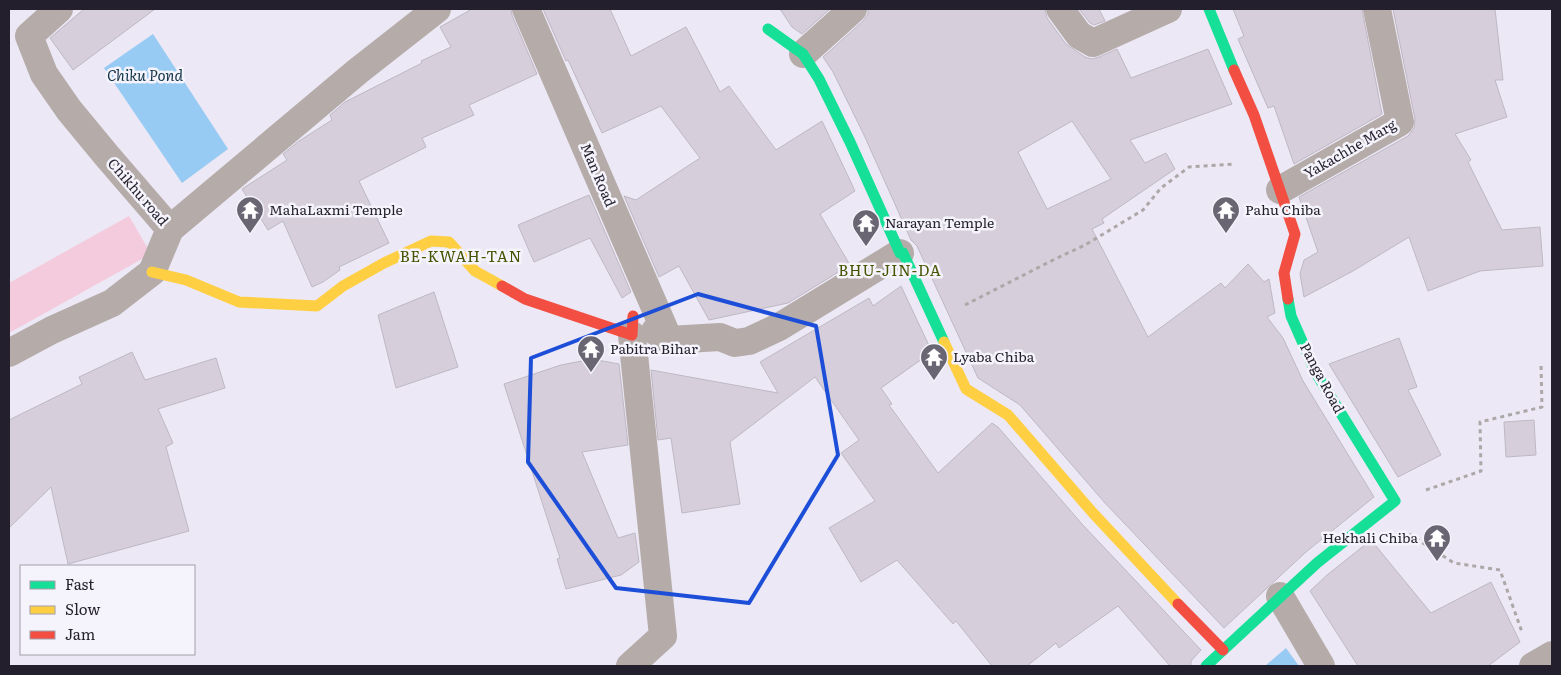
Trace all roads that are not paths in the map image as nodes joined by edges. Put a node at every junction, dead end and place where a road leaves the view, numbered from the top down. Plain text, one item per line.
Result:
1 (59, 9) edge
2 (437, 9) edge
3 (526, 9) edge
4 (853, 9) edge
5 (1060, 9) edge
6 (1168, 9) edge
7 (1209, 9) edge
8 (1377, 9) edge
9 (768, 29) dead end
10 (803, 54) junction
11 (1280, 190) junction
12 (170, 229) junction
13 (900, 253) junction
14 (152, 272) junction
15 (632, 325) junction
16 (669, 340) junction
17 (9, 353) edge
18 (1280, 596) junction
19 (1223, 650) junction
20 (1552, 656) edge
21 (630, 666) edge
22 (1206, 666) edge
23 (1321, 666) edge
24 (1533, 666) edge

1 - 12 street, Chikhu road
2 - 12 street
3 - 16 street, Man Road
4 - 10 street
5 - 6 street
7 - 11 street, Panga Road
8 - 11 street, Yakachhe Marg
9 - 10 street
10 - 13 street
11 - 18 street, Panga Road
12 - 14 street, Chikhu road
13 - 16 street
13 - 19 street
14 - 15 street
14 - 17 street, Chikhu road
15 - 16 street
15 - 21 street
18 - 19 street
18 - 23 street
19 - 22 street
20 - 24 street

